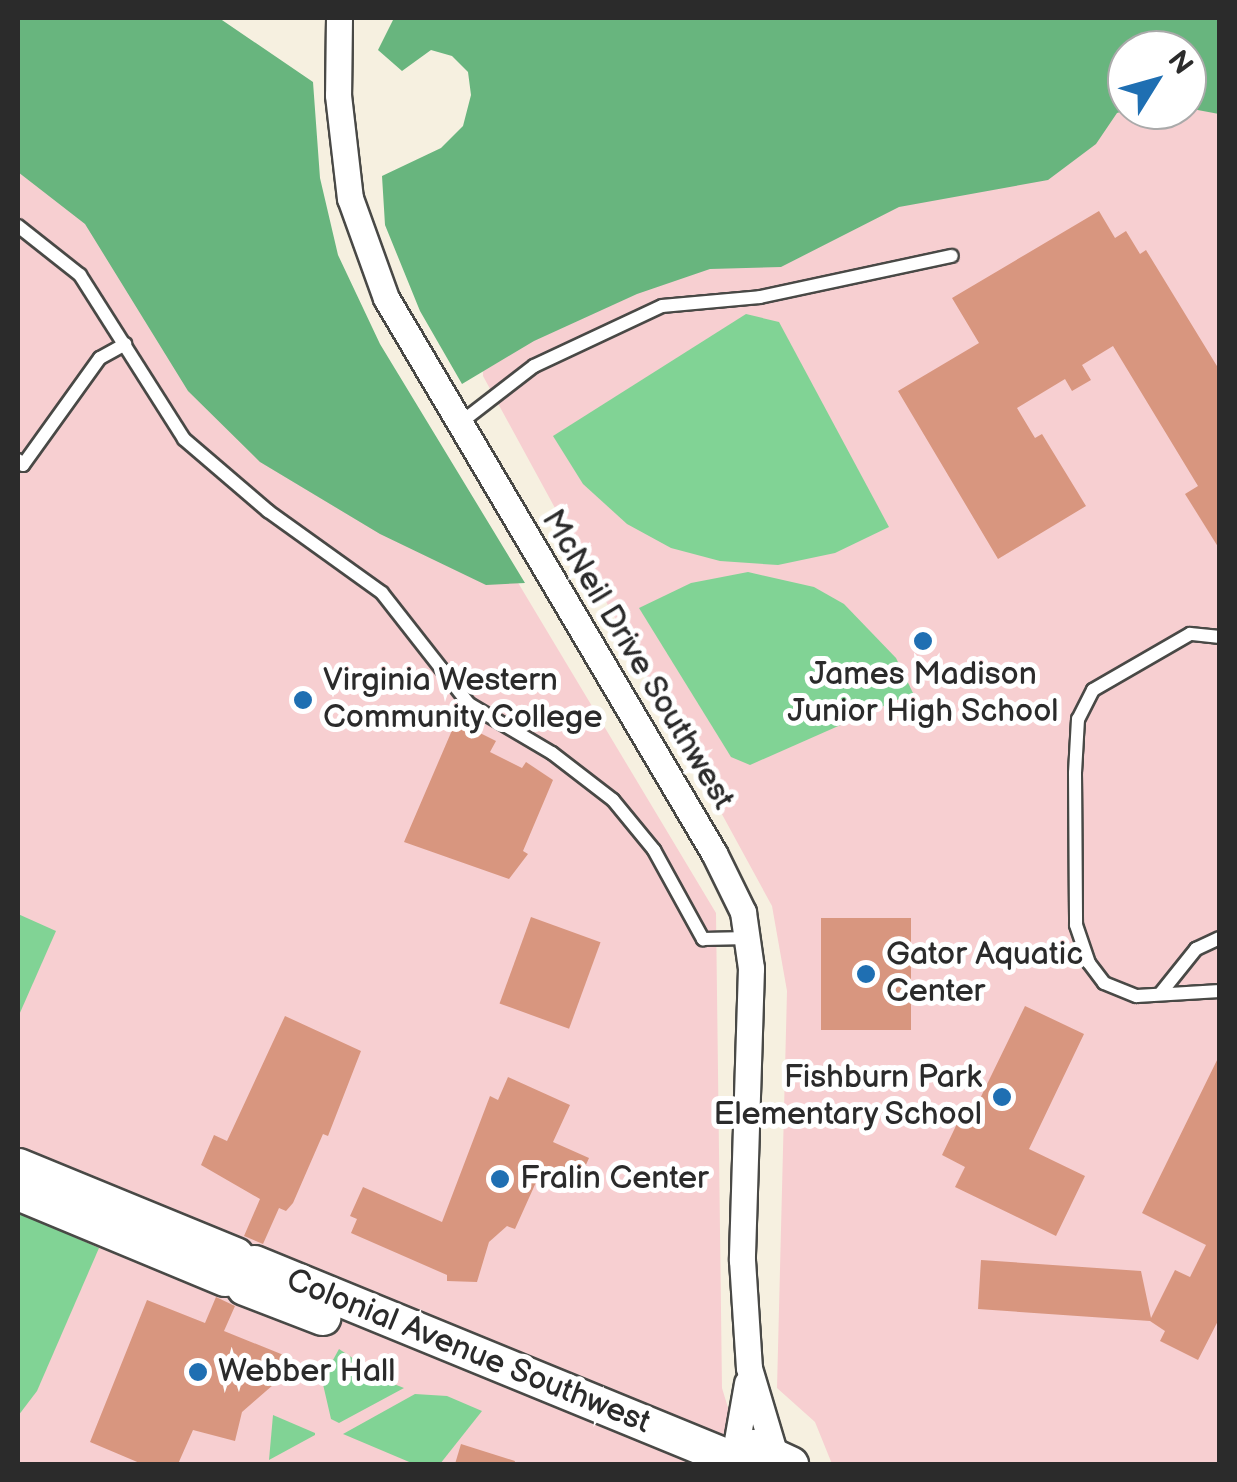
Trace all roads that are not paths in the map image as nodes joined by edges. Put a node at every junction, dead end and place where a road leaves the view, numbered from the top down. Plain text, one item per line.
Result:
1 (338, 18) edge
2 (18, 226) edge
3 (952, 256) dead end
4 (125, 344) junction
5 (458, 424) junction
6 (18, 460) edge
7 (1220, 638) edge
8 (748, 938) junction
9 (1220, 938) edge
10 (1220, 991) edge
11 (1160, 994) junction
12 (18, 1166) edge
13 (18, 1192) edge
14 (239, 1271) junction
15 (749, 1368) junction
16 (727, 1458) edge
17 (782, 1458) edge
18 (679, 1464) edge

1 - 5 street, McNeil Drive Southwest
2 - 4 lane
3 - 5 lane
4 - 6 lane
4 - 8 lane
5 - 8 street, McNeil Drive Southwest
7 - 11 lane
8 - 15 street, McNeil Drive Southwest
9 - 11 lane
10 - 11 lane
12 - 14 main road, Colonial Avenue Southwest
13 - 14 main road, Colonial Avenue Southwest
14 - 16 main road, Colonial Avenue Southwest
14 - 18 main road, Colonial Avenue Southwest
15 - 16 street, McNeil Drive Southwest
15 - 17 street, McNeil Drive Southwest
16 - 17 main road, Colonial Avenue Southwest

